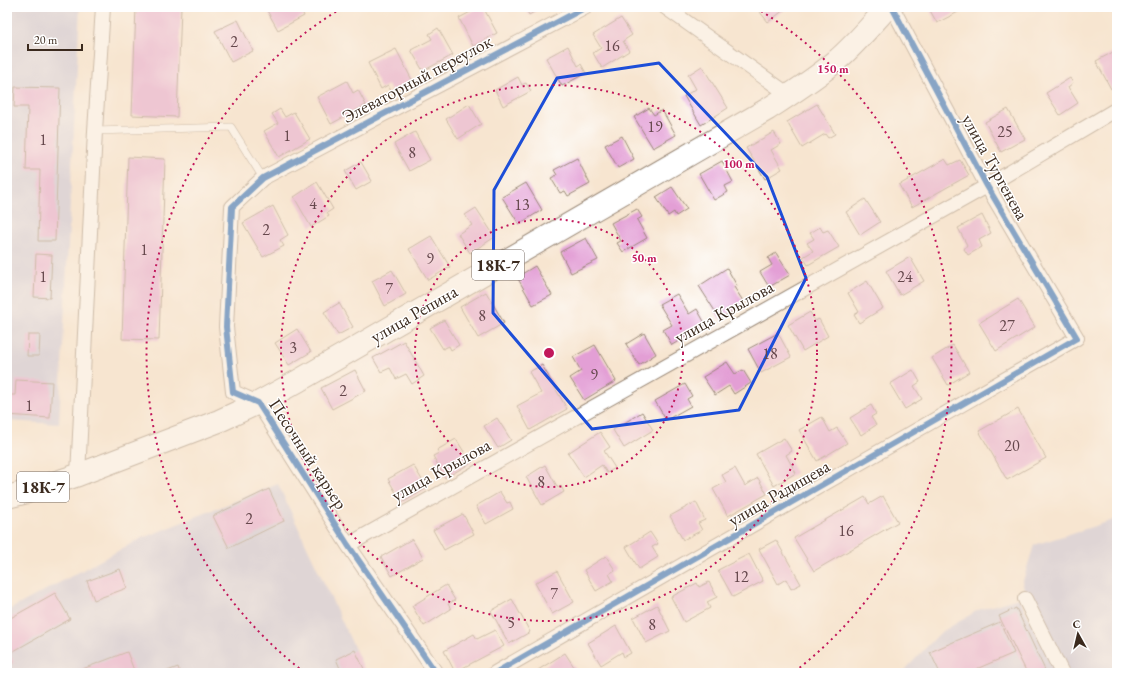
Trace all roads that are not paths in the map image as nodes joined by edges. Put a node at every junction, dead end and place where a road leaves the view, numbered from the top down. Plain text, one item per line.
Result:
1 (103, 7) edge
2 (586, 7) edge
3 (665, 7) edge
4 (888, 7) edge
5 (892, 7) edge
6 (789, 95) junction
7 (1117, 110) edge
8 (95, 131) junction
9 (263, 178) junction
10 (987, 186) junction
11 (1077, 338) joint
12 (258, 403) junction
13 (78, 475) junction
14 (7, 497) edge
15 (348, 545) junction
16 (1025, 599) dead end
17 (436, 673) edge
18 (495, 673) edge
19 (1062, 673) edge

1 - 8 street
2 - 9 street, Элеваторный переулок
3 - 6 street
4 - 6 main road, улица Репина / 18К-7
5 - 10 street, улица Тургенева
6 - 12 main road, улица Репина / 18К-7
7 - 10 street, улица Крылова
8 - 9 lane
8 - 13 street
9 - 12 street, Песочный карьер
10 - 11 street, улица Тургенева
10 - 15 street, улица Крылова
11 - 18 street, улица Радищева
12 - 13 main road, улица Репина / 18К-7
12 - 15 street, Песочный карьер
13 - 14 main road, улица Репина / 18К-7
15 - 17 street, Песочный карьер
16 - 19 street

